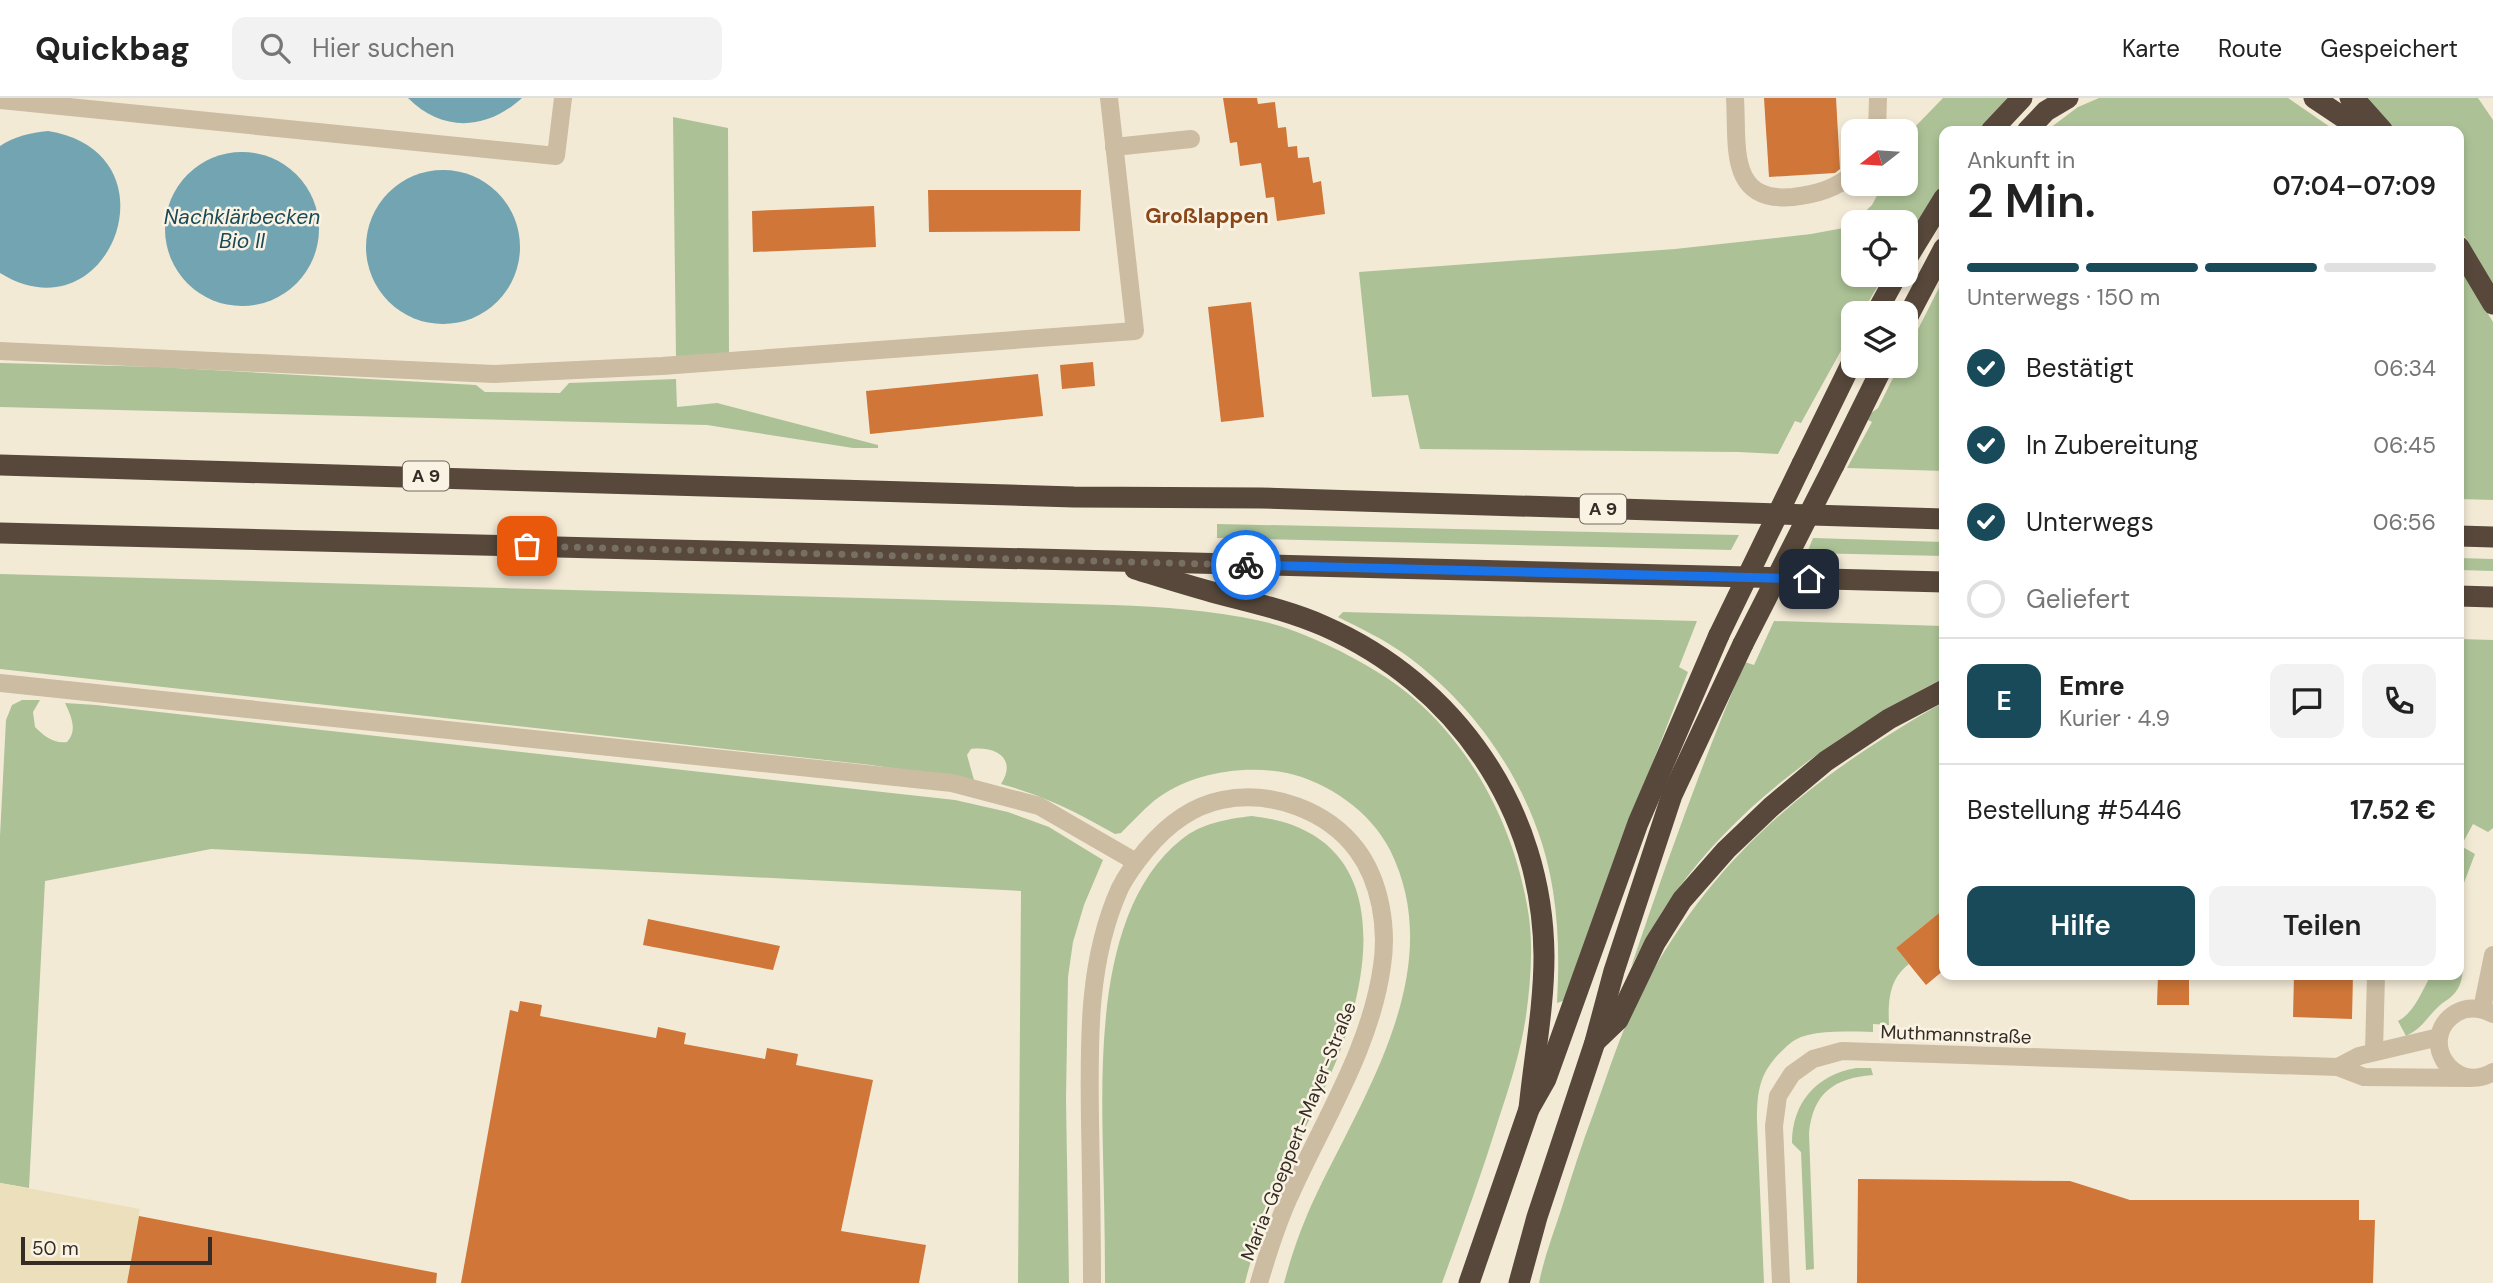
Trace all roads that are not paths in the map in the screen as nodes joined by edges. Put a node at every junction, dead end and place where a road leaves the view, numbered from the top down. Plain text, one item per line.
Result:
1 (563, 98) edge
2 (1109, 98) edge
3 (1735, 98) edge
4 (1878, 98) edge
5 (2022, 98) edge
6 (2068, 98) edge
7 (2314, 98) edge
8 (2350, 98) edge
9 (0, 100) edge
10 (1877, 119) edge
11 (1995, 126) edge
12 (2032, 126) edge
13 (2353, 126) edge
14 (2379, 126) edge
15 (1191, 139) dead end
16 (1114, 147) junction
17 (1841, 184) edge
18 (1939, 206) edge
19 (1918, 240) edge
20 (2464, 255) edge
21 (1939, 257) edge
22 (1916, 301) edge
23 (2493, 304) edge
24 (0, 351) edge
25 (1844, 378) edge
26 (1877, 378) edge
27 (0, 465) edge
28 (1939, 519) edge
29 (0, 533) edge
30 (2464, 536) edge
31 (2493, 537) edge
32 (1108, 562) junction
33 (1939, 582) edge
34 (0, 683) edge
35 (1939, 693) edge
36 (1136, 862) junction
37 (2493, 955) edge
38 (2376, 980) edge
39 (2488, 1012) edge
40 (2440, 1037) junction
41 (1595, 1042) junction
42 (2374, 1052) junction
43 (2338, 1067) junction
44 (2493, 1072) edge
45 (2470, 1078) junction
46 (1529, 1110) junction
47 (1093, 1283) edge
48 (1258, 1283) edge
49 (1469, 1283) edge
50 (1519, 1283) edge
51 (1781, 1283) edge

1 - 9 street
2 - 16 street
3 - 17 street
4 - 10 street
5 - 11 highway
6 - 12 highway
7 - 13 highway
8 - 14 highway
15 - 16 street
16 - 24 street
18 - 19 highway
20 - 23 highway
21 - 22 highway
25 - 46 highway, bridge
26 - 41 highway, bridge
27 - 28 highway, A 9
29 - 32 highway
30 - 31 highway
32 - 33 highway
32 - 46 highway
34 - 36 street
35 - 41 highway
36 - 47 street, Maria-Goeppert-Mayer-Straße
36 - 48 street, Maria-Goeppert-Mayer-Straße
37 - 39 street
38 - 42 street
39 - 40 street
40 - 42 street, Muthmannstraße
40 - 45 street
41 - 50 highway
42 - 43 street, Muthmannstraße
43 - 45 street, Muthmannstraße
43 - 51 street, Muthmannstraße
44 - 45 street, Muthmannstraße
46 - 49 highway

